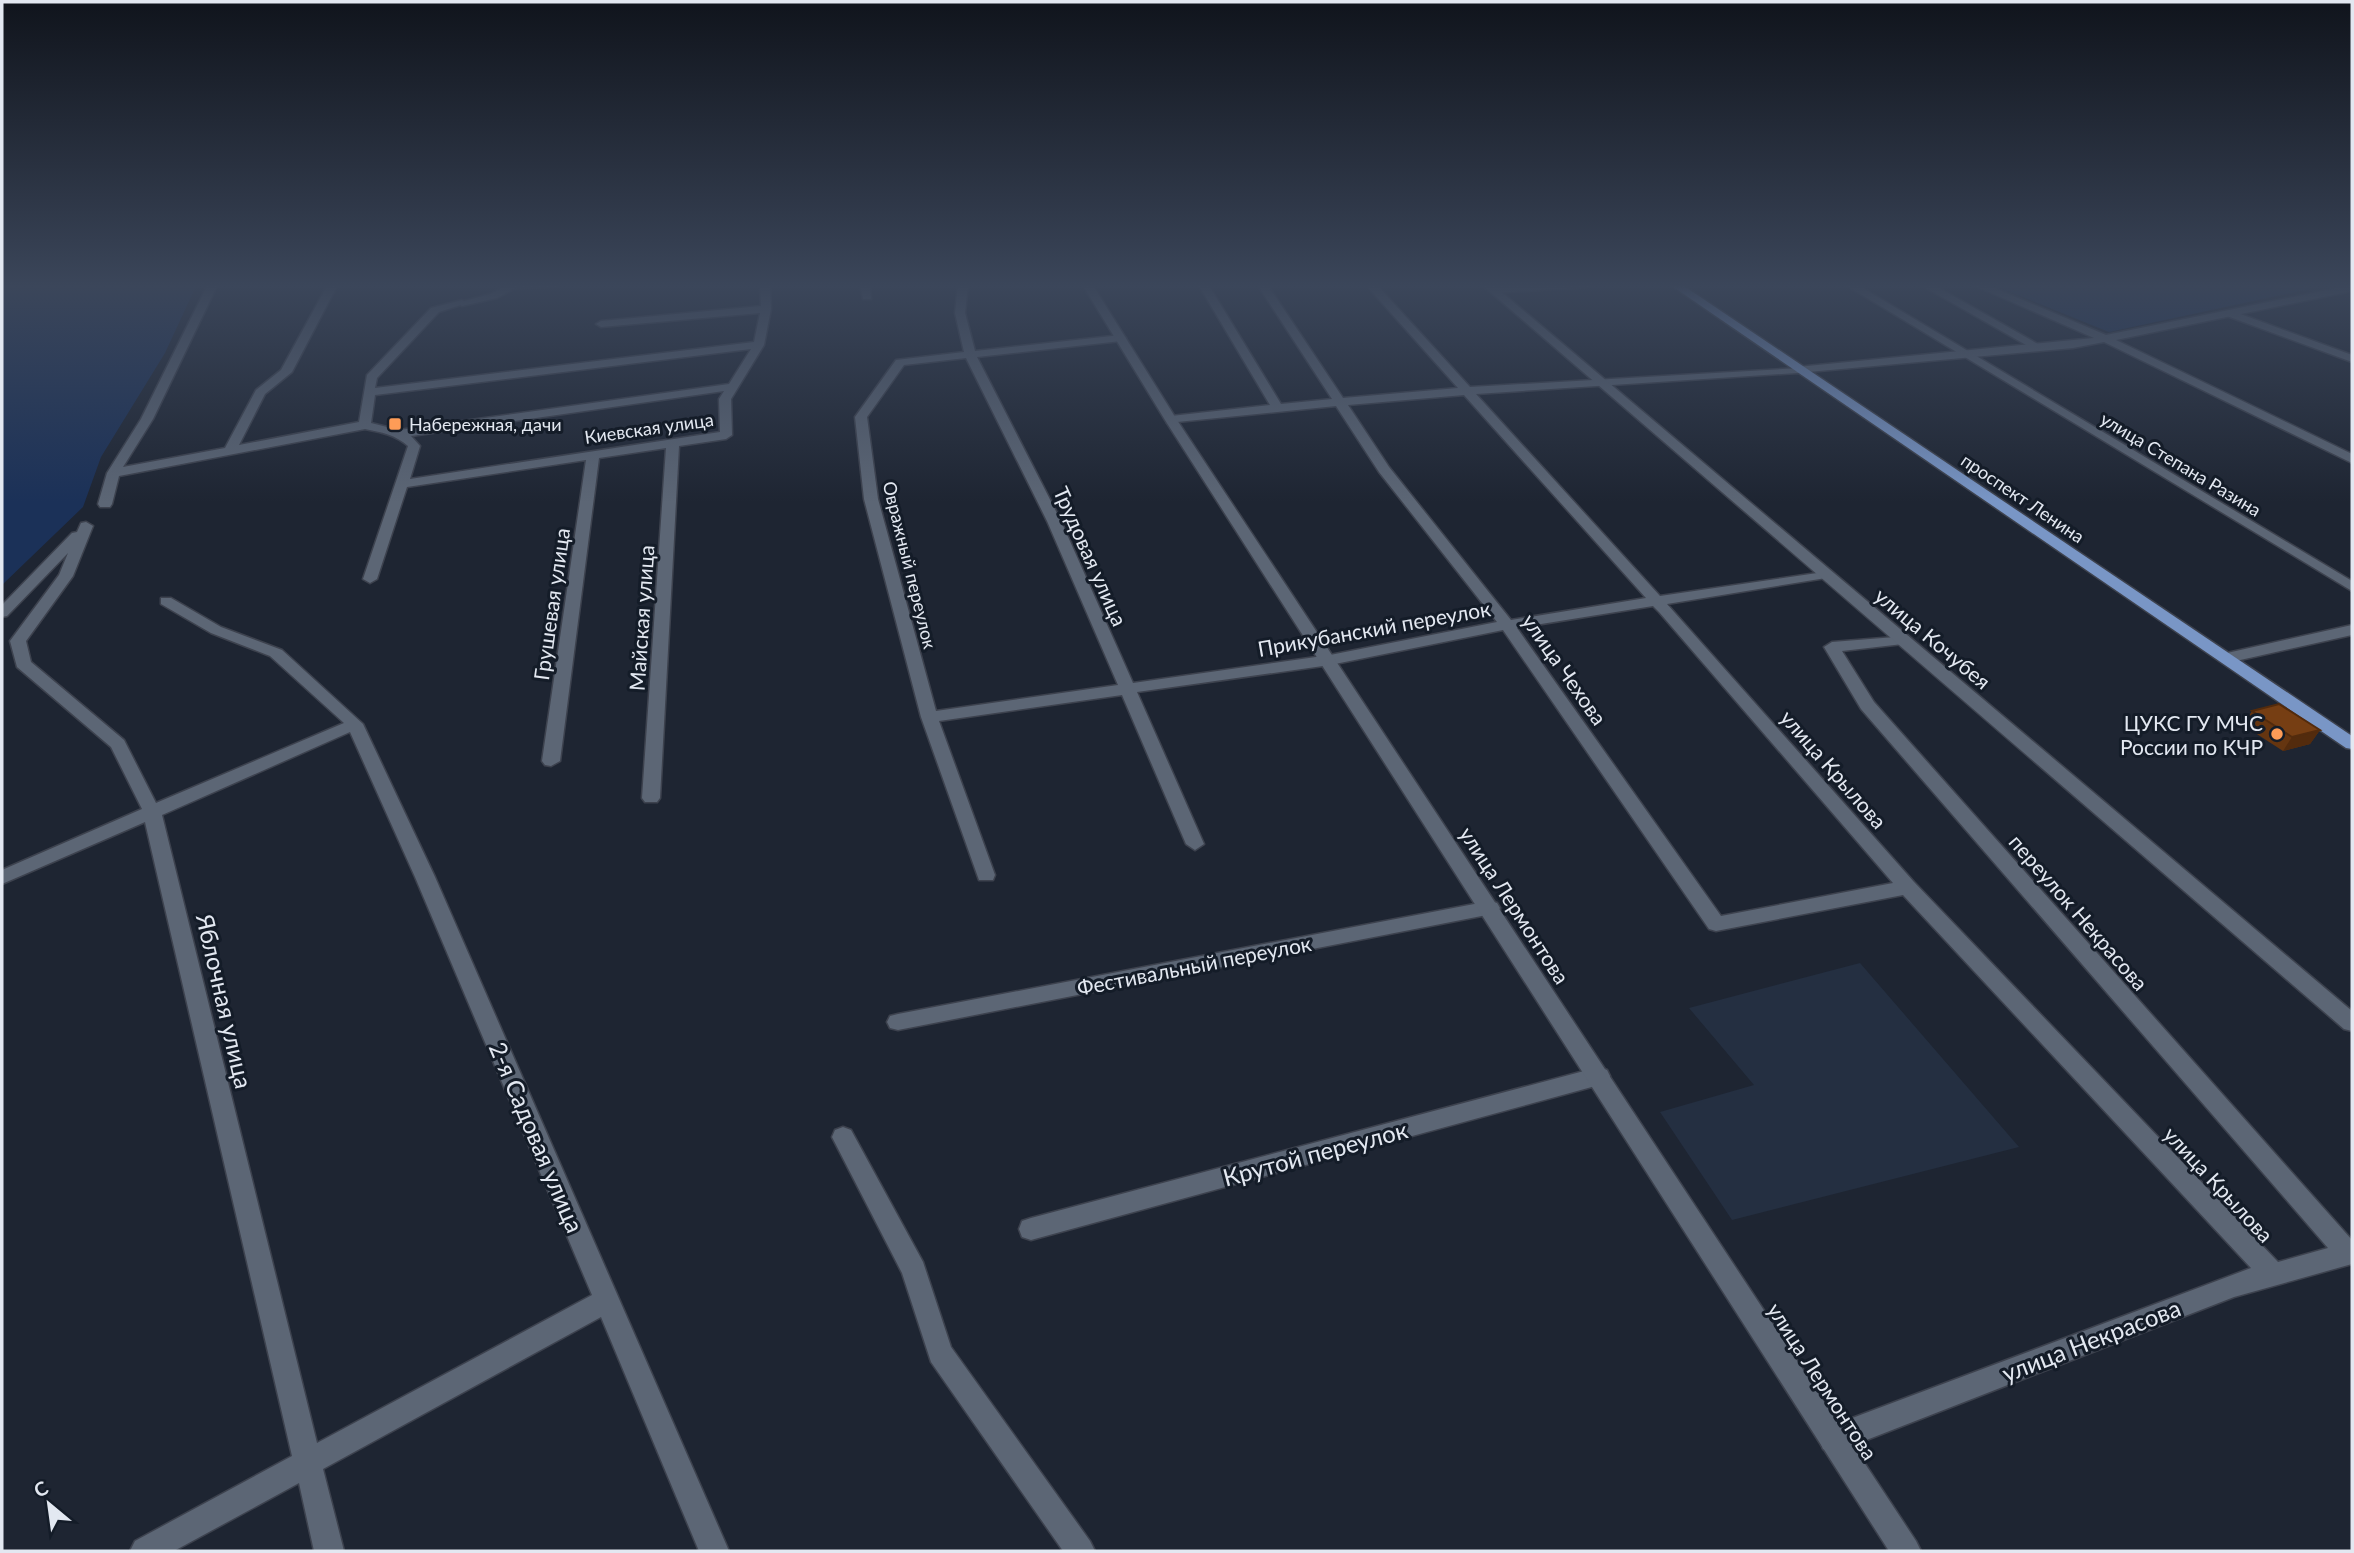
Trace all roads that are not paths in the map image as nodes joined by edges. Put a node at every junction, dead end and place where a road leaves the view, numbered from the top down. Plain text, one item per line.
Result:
1 (178, 356) edge
2 (294, 356) edge
3 (391, 356) edge
4 (664, 356) edge
5 (751, 356) edge
6 (948, 356) edge
7 (971, 356) edge
8 (1132, 356) edge
9 (1247, 356) edge
10 (1312, 356) edge
11 (1437, 356) edge
12 (1570, 356) edge
13 (1778, 356) edge
14 (1948, 356) edge
15 (1966, 356) edge
16 (2142, 356) edge
17 (1797, 370) junction
18 (1598, 380) junction
19 (731, 387) junction
20 (368, 392) junction
21 (1471, 393) junction
22 (1342, 401) junction
23 (1277, 407) junction
24 (1171, 419) junction
25 (365, 425) junction
26 (397, 434) junction
27 (673, 441) junction
28 (230, 451) junction
29 (593, 453) junction
30 (2352, 459) edge
31 (113, 472) junction
32 (401, 484) junction
33 (105, 504) dead end
34 (1826, 574) junction
35 (370, 579) dead end
36 (2352, 587) edge
37 (166, 601) dead end
38 (1658, 603) junction
39 (2, 613) edge
40 (1507, 625) junction
41 (2352, 630) edge
42 (1902, 639) junction
43 (2227, 658) junction
44 (1330, 660) junction
45 (1128, 689) junction
46 (929, 717) junction
47 (355, 724) junction
48 (2352, 744) edge
49 (551, 761) dead end
50 (651, 798) dead end
51 (152, 812) junction
52 (1195, 844) dead end
53 (986, 876) dead end
54 (2, 877) edge
55 (1907, 887) junction
56 (1490, 908) junction
57 (898, 1022) dead end
58 (2352, 1023) edge
59 (1599, 1076) junction
60 (843, 1137) dead end
61 (1031, 1229) dead end
62 (2351, 1253) edge
63 (2273, 1275) junction
64 (607, 1300) junction
65 (1833, 1438) junction
66 (308, 1462) junction
67 (145, 1551) edge
68 (329, 1551) edge
69 (714, 1551) edge
70 (1080, 1551) edge
71 (1906, 1551) edge

1 - 31 street
2 - 28 street
3 - 20 street
4 - 20 street
5 - 19 street, Киевская улица
6 - 46 street, Овражный переулок
7 - 45 street, Трудовая улица
8 - 24 street, улица Лермонтова
9 - 23 street
10 - 22 street, улица Чехова
11 - 21 street, улица Крылова
12 - 18 street, улица Кочубея
13 - 17 main road, проспект Ленина
14 - 17 street
15 - 36 street, улица Степана Разина
16 - 30 street
17 - 18 street
17 - 43 main road, проспект Ленина
18 - 21 street
18 - 34 street, улица Кочубея
19 - 26 street
19 - 27 street, Киевская улица
20 - 25 street
21 - 22 street
21 - 38 street, улица Крылова
22 - 23 street
22 - 40 street, улица Чехова
23 - 24 street
24 - 44 street, улица Лермонтова
25 - 26 street
25 - 28 street
26 - 32 street
27 - 29 street, Киевская улица
27 - 50 street, Майская улица
28 - 31 street
29 - 32 street, Киевская улица
29 - 49 street, Грушевая улица
31 - 33 street
32 - 35 street
34 - 38 street, Прикубанский переулок
34 - 42 street, улица Кочубея
37 - 47 street
38 - 40 street, Прикубанский переулок
38 - 55 street, улица Крылова
39 - 51 street, Яблочная улица
40 - 44 street, Прикубанский переулок
40 - 55 street, улица Чехова
41 - 43 street
42 - 58 street, улица Кочубея
42 - 62 street, переулок Некрасова
43 - 48 main road, проспект Ленина
44 - 45 street, Прикубанский переулок
44 - 56 street, улица Лермонтова
45 - 46 street, Прикубанский переулок
45 - 52 street, Трудовая улица
46 - 53 street, Овражный переулок
47 - 51 street
47 - 64 street, 2-я Садовая улица
51 - 54 street
51 - 66 street, Яблочная улица
55 - 63 street, улица Крылова
56 - 57 street, Фестивальный переулок
56 - 59 street, улица Лермонтова
59 - 61 street, Крутой переулок
59 - 65 street, улица Лермонтова
60 - 70 street
62 - 63 street, улица Некрасова
63 - 65 street, улица Некрасова
64 - 66 street
64 - 69 street, 2-я Садовая улица
65 - 71 street, улица Лермонтова
66 - 67 street
66 - 68 street, Яблочная улица

